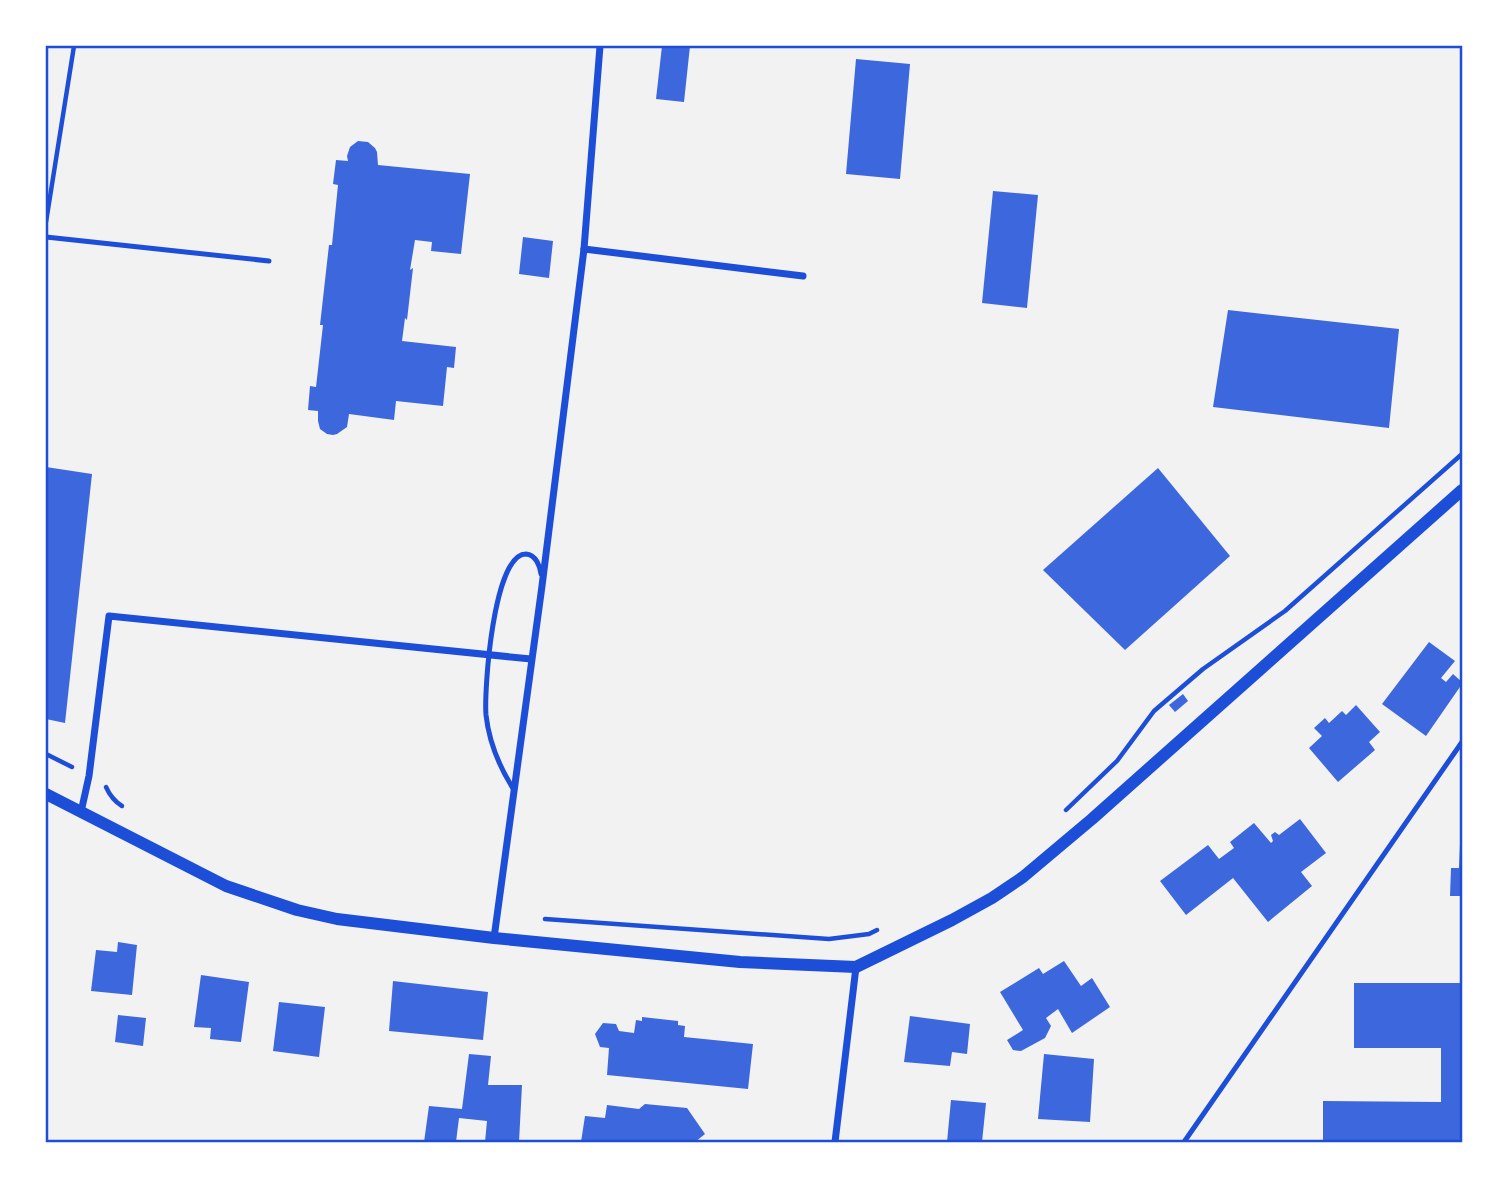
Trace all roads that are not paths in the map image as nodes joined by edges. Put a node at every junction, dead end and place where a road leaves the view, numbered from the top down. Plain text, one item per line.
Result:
1 (600, 46) edge
2 (46, 237) edge
3 (584, 249) junction
4 (269, 261) dead end
5 (803, 276) dead end
6 (1462, 490) edge
7 (542, 586) junction
8 (489, 655) junction
9 (531, 659) junction
10 (1462, 741) edge
11 (514, 790) junction
12 (46, 794) edge
13 (81, 812) junction
14 (494, 939) junction
15 (856, 967) junction
16 (835, 1143) edge
17 (1184, 1143) edge

1 - 3 street
2 - 4 lane
3 - 5 street
3 - 7 street
6 - 15 street
7 - 8 lane
7 - 9 street
8 - 9 street
8 - 11 lane
8 - 13 street
9 - 11 street
10 - 17 lane
11 - 14 street
12 - 13 street
13 - 14 street
14 - 15 street
15 - 16 street

